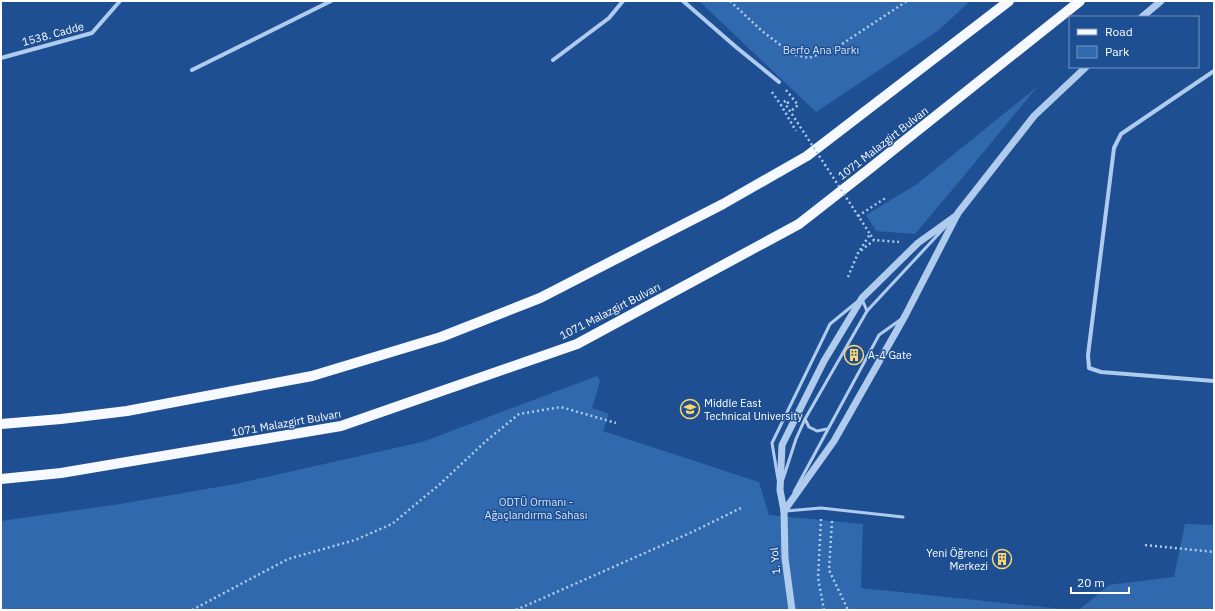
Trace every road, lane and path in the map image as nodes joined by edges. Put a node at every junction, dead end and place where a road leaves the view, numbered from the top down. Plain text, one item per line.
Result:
1 (120, 1) edge
2 (331, 1) edge
3 (623, 1) edge
4 (683, 1) edge
5 (730, 1) edge
6 (907, 1) edge
7 (1009, 1) edge
8 (1080, 1) edge
9 (1161, 1) edge
10 (1143, 16) edge
11 (1, 58) edge
12 (553, 60) dead end
13 (1085, 68) edge
14 (192, 70) dead end
15 (1214, 71) edge
16 (780, 82) joint
17 (781, 105) dead end
18 (790, 112) junction
19 (887, 197) dead end
20 (958, 213) junction
21 (858, 216) junction
22 (870, 234) junction
23 (874, 240) junction
24 (918, 243) junction
25 (858, 253) junction
26 (848, 277) dead end
27 (862, 298) junction
28 (867, 311) junction
29 (905, 316) junction
30 (1214, 381) edge
31 (805, 419) junction
32 (616, 423) dead end
33 (1, 424) edge
34 (827, 429) junction
35 (1, 478) edge
36 (780, 490) junction
37 (741, 508) dead end
38 (821, 508) junction
39 (832, 509) junction
40 (784, 511) junction
41 (903, 517) dead end
42 (1145, 545) dead end
43 (1214, 552) edge
44 (192, 610) edge
45 (516, 610) edge
46 (792, 610) edge
47 (824, 610) edge
48 (848, 610) edge

1 - 11 street, 1538. Cadde
2 - 14 street
3 - 12 street
4 - 16 street
5 - 6 path
7 - 33 main road
8 - 35 main road, 1071 Malazgirt Bulvarı
9 - 10 street
13 - 20 street
15 - 30 street
16 - 18 path
17 - 18 path, bridge
18 - 21 path, bridge
19 - 21 path
20 - 24 street, 1. Yol
20 - 28 lane
20 - 29 street
21 - 22 path, bridge
22 - 23 path
22 - 25 path
23 - 24 path
23 - 25 path
24 - 27 street, 1. Yol
25 - 26 path
27 - 28 lane
27 - 36 street, 1. Yol
27 - 36 lane
28 - 31 lane
29 - 34 lane
29 - 40 street
31 - 34 lane
31 - 36 lane
32 - 44 path
34 - 40 lane
36 - 40 street, 1. Yol
37 - 45 path
38 - 39 lane
38 - 40 lane
38 - 47 path
39 - 41 lane
39 - 48 path
40 - 46 street, 1. Yol
42 - 43 path

